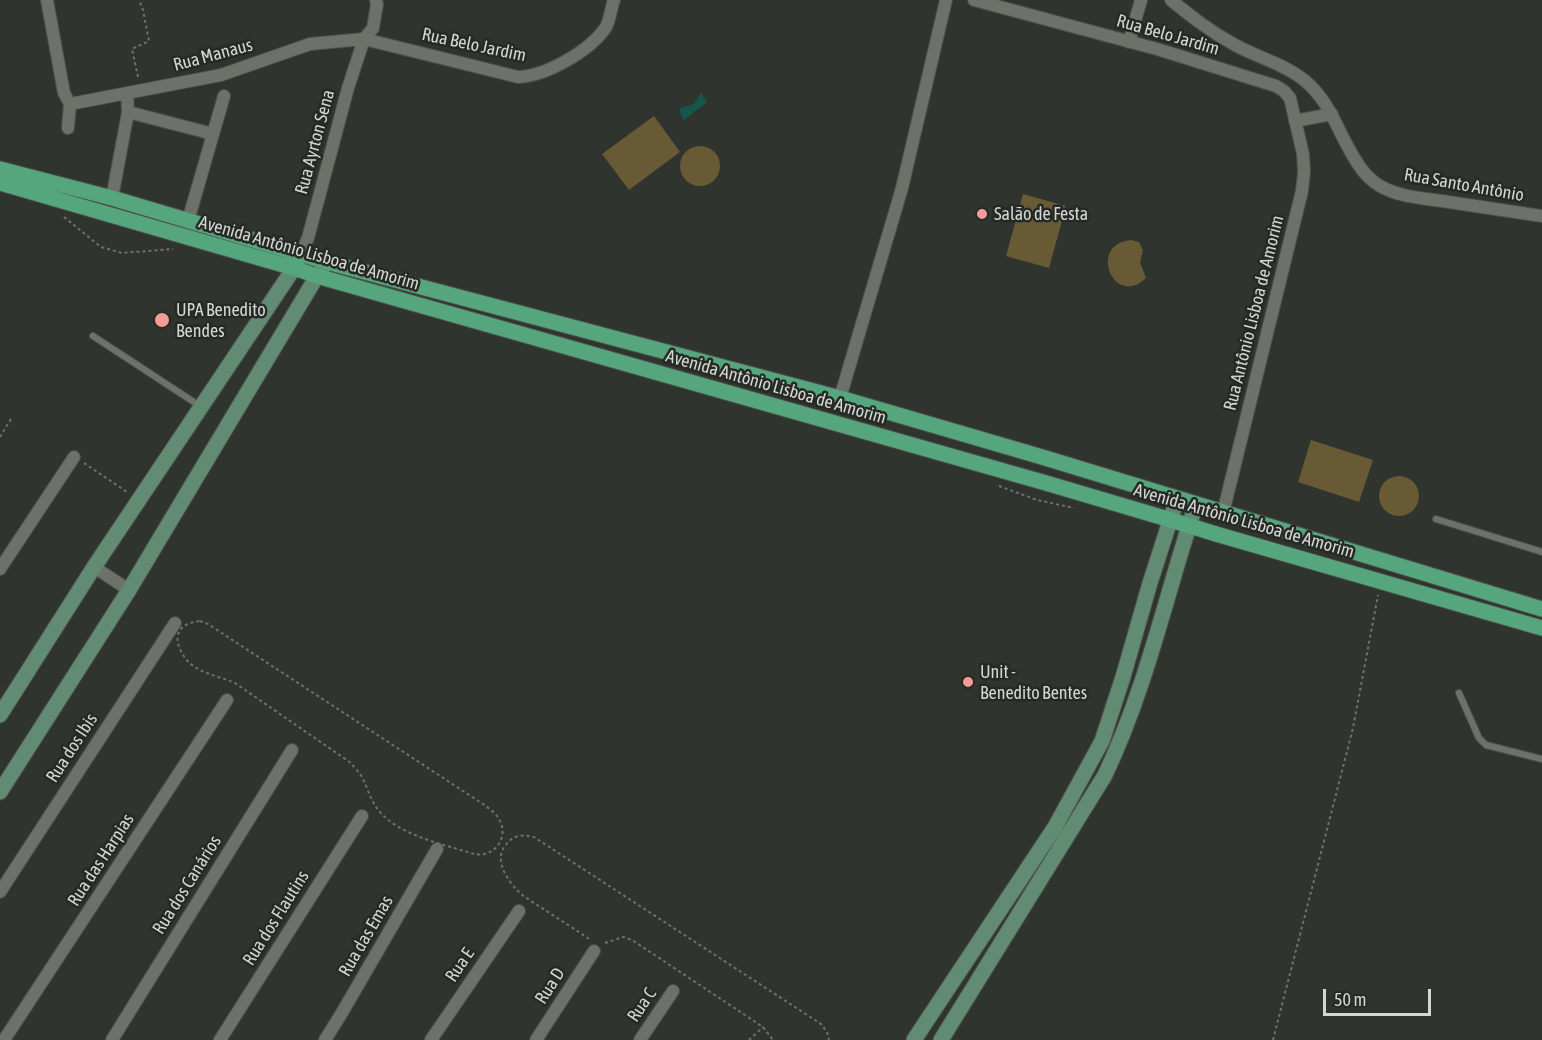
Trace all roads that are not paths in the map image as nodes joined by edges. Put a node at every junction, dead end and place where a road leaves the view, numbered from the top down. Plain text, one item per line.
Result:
1 (47, 0) edge
2 (376, 0) edge
3 (614, 0) edge
4 (946, 0) edge
5 (974, 0) edge
6 (1141, 0) edge
7 (1171, 0) edge
8 (364, 39) junction
9 (1130, 42) junction
10 (127, 94) junction
11 (224, 96) dead end
12 (70, 104) junction
13 (128, 112) junction
14 (1332, 114) junction
15 (1295, 121) junction
16 (68, 128) dead end
17 (213, 134) junction
18 (0, 169) edge
19 (0, 183) edge
20 (112, 198) junction
21 (1542, 216) edge
22 (188, 221) junction
23 (301, 254) junction
24 (327, 262) junction
25 (294, 268) junction
26 (317, 276) junction
27 (93, 336) dead end
28 (840, 398) junction
29 (201, 407) junction
30 (74, 457) road end
31 (1177, 499) junction
32 (1196, 504) junction
33 (1223, 513) junction
34 (1436, 519) dead end
35 (1171, 520) junction
36 (1189, 525) junction
37 (1542, 552) edge
38 (94, 567) junction
39 (0, 569) edge
40 (129, 590) junction
41 (1542, 609) edge
42 (174, 623) dead end
43 (1542, 628) edge
44 (1458, 693) dead end
45 (227, 700) dead end
46 (0, 715) edge
47 (292, 750) dead end
48 (1542, 759) edge
49 (0, 792) edge
50 (362, 816) dead end
51 (439, 846) road end
52 (1045, 856) junction
53 (0, 892) edge
54 (519, 911) dead end
55 (595, 947) road end
56 (673, 991) dead end
57 (4, 1040) edge
58 (112, 1040) edge
59 (220, 1040) edge
60 (325, 1040) edge
61 (431, 1040) edge
62 (536, 1040) edge
63 (640, 1040) edge
64 (914, 1040) edge
65 (941, 1040) edge

1 - 12 street
2 - 8 street, Rua Ayrton Sena
3 - 8 street, Rua Belo Jardim
4 - 28 street
5 - 9 street, Rua Belo Jardim
6 - 9 street
7 - 14 street, Rua Santo Antônio
8 - 10 street, Rua Manaus
8 - 23 street, Rua Ayrton Sena
9 - 15 street, Rua Belo Jardim
10 - 12 street, Rua Manaus
10 - 13 street
11 - 17 street
12 - 16 street
13 - 17 street
13 - 20 street
14 - 15 street
14 - 21 street, Rua Santo Antônio
15 - 33 street, Rua Antônio Lisboa de Amorim
17 - 22 street
18 - 20 main road, Avenida Antônio Lisboa de Amorim
19 - 25 main road, Avenida Antônio Lisboa de Amorim
20 - 22 main road, Avenida Antônio Lisboa de Amorim
22 - 23 main road, Avenida Antônio Lisboa de Amorim
23 - 24 main road, Avenida Antônio Lisboa de Amorim
23 - 25 street
24 - 26 street
24 - 28 main road, Avenida Antônio Lisboa de Amorim
25 - 26 main road, Avenida Antônio Lisboa de Amorim
25 - 29 street
26 - 35 main road, Avenida Antônio Lisboa de Amorim
26 - 40 street
27 - 29 lane
28 - 31 main road, Avenida Antônio Lisboa de Amorim
29 - 38 street
30 - 39 street
31 - 32 main road, Avenida Antônio Lisboa de Amorim
31 - 35 street
32 - 33 main road, Avenida Antônio Lisboa de Amorim
32 - 36 street
33 - 41 main road, Avenida Antônio Lisboa de Amorim
34 - 37 lane
35 - 36 main road, Avenida Antônio Lisboa de Amorim
35 - 52 street
36 - 43 main road, Avenida Antônio Lisboa de Amorim
36 - 52 street
38 - 40 street
38 - 46 street
40 - 49 street
42 - 53 street, Rua dos Ibis
44 - 48 lane
45 - 57 street, Rua das Harpias
47 - 58 street, Rua dos Canários
50 - 59 street, Rua dos Flautins
51 - 60 street, Rua das Emas
52 - 64 street
52 - 65 street
54 - 61 street, Rua E
55 - 62 street, Rua D
56 - 63 street, Rua C

